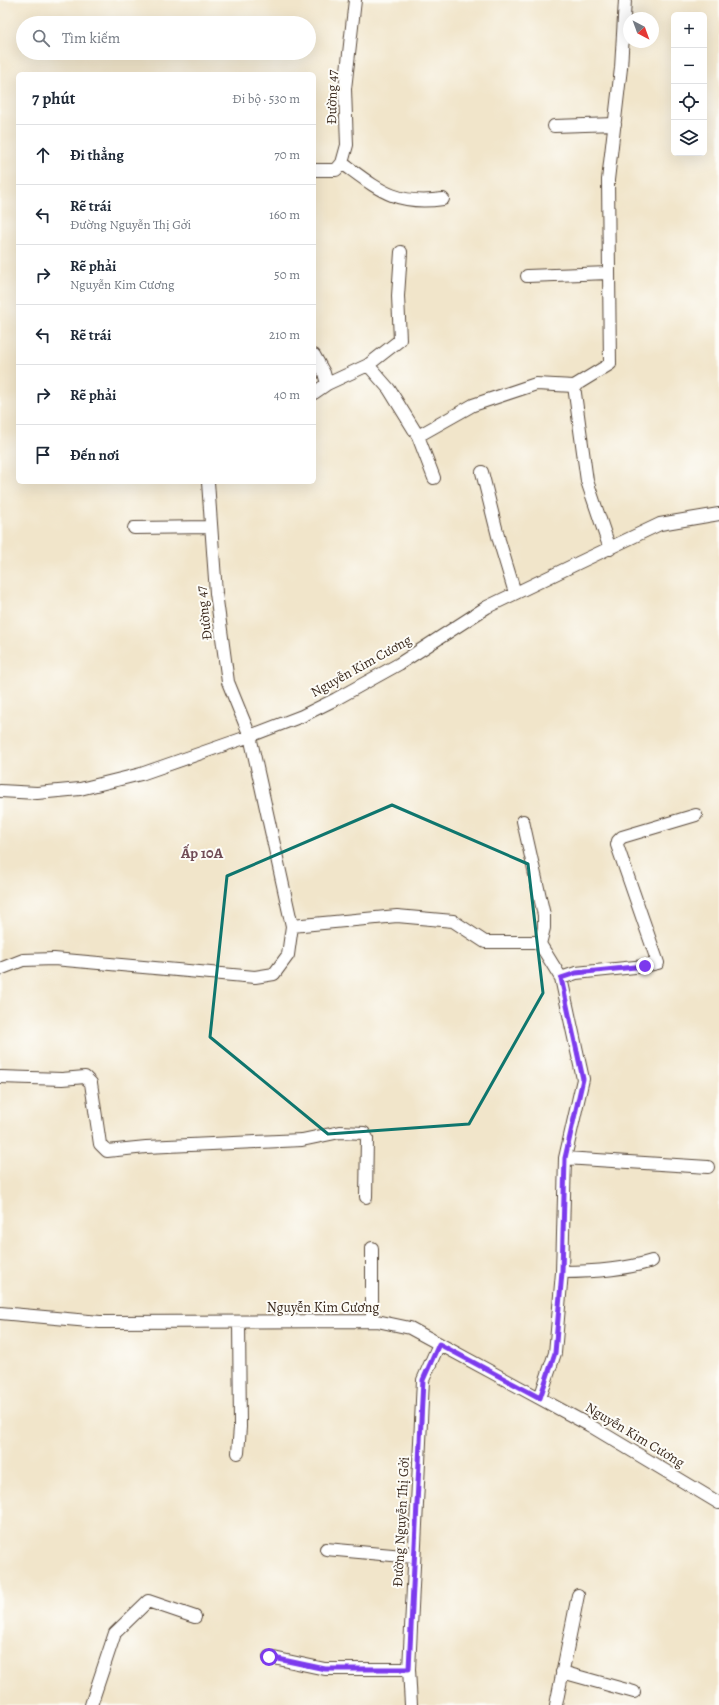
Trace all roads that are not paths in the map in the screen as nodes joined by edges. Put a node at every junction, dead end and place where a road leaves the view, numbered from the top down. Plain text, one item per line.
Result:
1 (355, 0) edge
2 (625, 0) edge
3 (614, 124) junction
4 (554, 126) dead end
5 (342, 163) junction
6 (316, 170) edge
7 (443, 199) dead end
8 (401, 252) dead end
9 (609, 272) junction
10 (527, 276) dead end
11 (316, 359) edge
12 (368, 365) junction
13 (327, 384) junction
14 (574, 386) junction
15 (316, 392) edge
16 (418, 436) junction
17 (482, 472) dead end
18 (434, 478) dead end
19 (208, 484) edge
20 (719, 514) edge
21 (211, 527) junction
22 (134, 528) dead end
23 (610, 549) junction
24 (515, 594) junction
25 (250, 736) junction
26 (0, 791) edge
27 (696, 815) dead end
28 (523, 821) dead end
29 (292, 926) junction
30 (540, 944) junction
31 (0, 969) edge
32 (561, 978) junction
33 (0, 1077) edge
34 (565, 1158) junction
35 (708, 1167) dead end
36 (366, 1197) dead end
37 (372, 1248) dead end
38 (652, 1261) dead end
39 (562, 1272) junction
40 (0, 1313) edge
41 (372, 1321) junction
42 (240, 1322) junction
43 (439, 1344) junction
44 (540, 1398) junction
45 (238, 1453) dead end
46 (719, 1503) edge
47 (326, 1549) dead end
48 (414, 1557) junction
49 (578, 1595) dead end
50 (195, 1617) dead end
51 (269, 1657) dead end
52 (409, 1669) junction
53 (562, 1672) junction
54 (634, 1692) dead end
55 (90, 1705) edge
56 (411, 1705) edge
57 (556, 1705) edge

1 - 5 street, Đường 47
2 - 3 street
3 - 4 street
3 - 9 street
5 - 6 street
5 - 7 street
8 - 12 street
9 - 10 street
9 - 14 street
11 - 13 street
12 - 13 street
12 - 16 street
13 - 15 street
14 - 16 street
14 - 23 street
16 - 18 street
17 - 24 street
19 - 21 street, Đường 47
20 - 23 street, Nguyễn Kim Cương
21 - 22 street
21 - 25 street, Đường 47
23 - 24 street, Nguyễn Kim Cương
24 - 25 street, Nguyễn Kim Cương
25 - 26 street, Nguyễn Kim Cương
25 - 29 street, Đường 47
27 - 32 street
28 - 30 street
29 - 30 street
29 - 31 street
30 - 32 street
32 - 34 street
33 - 36 street
34 - 35 street
34 - 39 street
37 - 41 street
38 - 39 street
39 - 44 street
40 - 42 street, Nguyễn Kim Cương
41 - 42 street, Nguyễn Kim Cương
41 - 43 street, Nguyễn Kim Cương
42 - 45 street
43 - 44 street, Nguyễn Kim Cương
43 - 48 street, Đường Nguyễn Thị Gởi
44 - 46 street, Nguyễn Kim Cương
47 - 48 street
48 - 52 street, Đường Nguyễn Thị Gởi
49 - 53 street
50 - 55 street
51 - 52 street
52 - 56 street, Đường Nguyễn Thị Gởi
53 - 54 street
53 - 57 street

